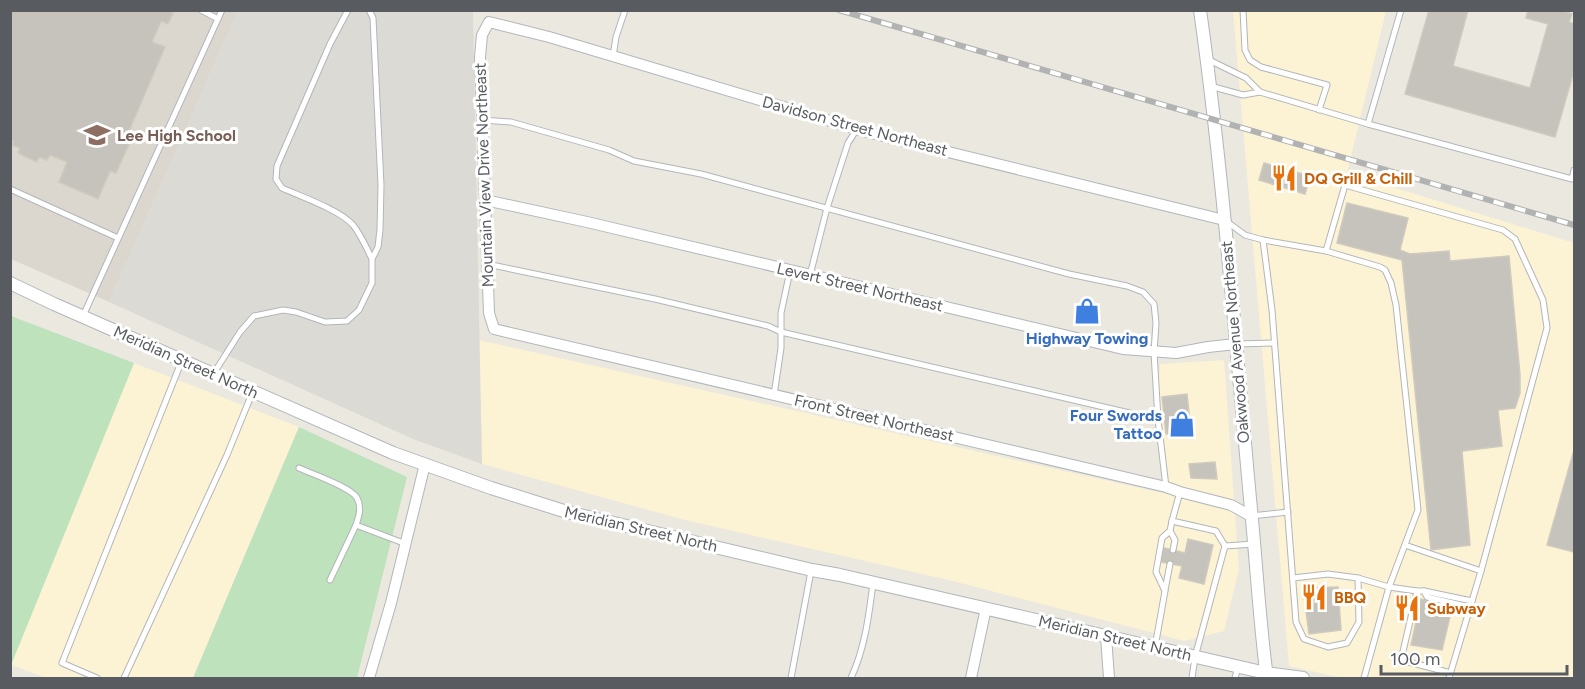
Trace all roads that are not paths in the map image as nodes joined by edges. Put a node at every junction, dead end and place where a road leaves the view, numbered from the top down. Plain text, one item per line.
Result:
1 (201, 10) edge
2 (222, 10) edge
3 (348, 10) edge
4 (369, 10) edge
5 (625, 10) edge
6 (1200, 10) edge
7 (1243, 10) edge
8 (1401, 10) edge
9 (218, 19) junction
10 (489, 22) joint
11 (613, 56) junction
12 (1207, 58) junction
13 (1210, 86) junction
14 (1260, 92) junction
15 (1319, 110) junction
16 (482, 120) junction
17 (1368, 124) junction
18 (856, 129) junction
19 (1575, 170) edge
20 (10, 189) edge
21 (485, 200) junction
22 (827, 208) junction
23 (1224, 220) junction
24 (118, 238) junction
25 (1263, 240) junction
26 (1326, 251) junction
27 (372, 258) junction
28 (487, 264) junction
29 (790, 270) junction
30 (810, 275) junction
31 (10, 283) edge
32 (82, 316) junction
33 (494, 329) joint
34 (781, 332) junction
35 (1274, 343) junction
36 (1236, 345) junction
37 (1154, 352) junction
38 (182, 360) junction
39 (214, 374) junction
40 (253, 391) junction
41 (774, 394) junction
42 (1158, 419) junction
43 (425, 464) junction
44 (299, 468) dead end
45 (1166, 487) junction
46 (1180, 492) junction
47 (1288, 512) junction
48 (1251, 516) junction
49 (1172, 521) junction
50 (356, 525) junction
51 (1170, 531) junction
52 (406, 544) junction
53 (1254, 544) junction
54 (1405, 545) junction
55 (1225, 546) junction
56 (1173, 550) dead end
57 (1170, 564) dead end
58 (812, 570) junction
59 (1482, 571) junction
60 (1293, 578) junction
61 (1358, 578) junction
62 (330, 580) dead end
63 (873, 583) junction
64 (1389, 587) junction
65 (1165, 591) junction
66 (1421, 591) junction
67 (1471, 604) junction
68 (986, 608) junction
69 (1106, 636) junction
70 (1154, 648) junction
71 (1195, 657) junction
72 (1237, 673) edge
73 (1266, 676) edge
74 (1450, 676) edge
75 (97, 678) edge
76 (124, 678) edge
77 (369, 678) edge
78 (791, 678) edge
79 (851, 678) edge
80 (971, 678) edge
81 (1110, 678) edge
82 (1192, 678) edge
83 (1303, 678) edge
84 (1364, 678) edge

1 - 9 lane
2 - 9 lane
3 - 27 lane
4 - 27 lane
5 - 11 lane
6 - 12 street, Oakwood Avenue Northeast
7 - 15 lane
8 - 17 lane
9 - 24 lane
10 - 11 street, Davidson Street Northeast
10 - 16 street, Mountain View Drive Northeast
11 - 18 street, Davidson Street Northeast
12 - 13 street, Oakwood Avenue Northeast
12 - 14 lane
13 - 14 lane
13 - 23 street, Oakwood Avenue Northeast
14 - 15 lane
15 - 17 lane
16 - 21 street, Mountain View Drive Northeast
16 - 22 lane
17 - 19 lane
18 - 22 lane
18 - 23 street, Davidson Street Northeast
20 - 24 lane
21 - 28 street, Mountain View Drive Northeast
21 - 29 street, Levert Street Northeast
22 - 30 lane
22 - 37 lane
23 - 25 lane
23 - 36 street, Oakwood Avenue Northeast
24 - 32 lane
25 - 26 lane
25 - 35 lane
26 - 54 lane
26 - 59 lane
27 - 39 lane
28 - 33 street, Mountain View Drive Northeast
28 - 34 lane
29 - 30 street, Levert Street Northeast
29 - 34 lane
30 - 37 street, Levert Street Northeast
31 - 32 street, Meridian Street North
32 - 38 street, Meridian Street North
33 - 41 street, Front Street Northeast
34 - 41 lane
34 - 42 lane
35 - 36 lane
35 - 47 lane
36 - 37 street, Levert Street Northeast
36 - 48 street, Oakwood Avenue Northeast
37 - 42 lane
38 - 39 street, Meridian Street North
38 - 75 lane
39 - 40 street, Meridian Street North
40 - 43 street, Meridian Street North
40 - 76 lane
41 - 45 street, Front Street Northeast
42 - 45 lane
43 - 52 street
43 - 58 street, Meridian Street North
44 - 50 lane
45 - 46 street, Front Street Northeast
46 - 48 street, Front Street Northeast
46 - 49 lane
47 - 48 lane
47 - 60 lane
48 - 53 street, Oakwood Avenue Northeast
49 - 51 lane
49 - 55 lane
50 - 52 lane
50 - 62 lane
51 - 56 lane
51 - 65 lane
52 - 77 street
53 - 55 lane
53 - 73 street, Oakwood Avenue Northeast
54 - 59 lane
54 - 64 lane
55 - 71 lane
57 - 65 lane
58 - 63 street, Meridian Street North
58 - 78 lane
59 - 67 lane
60 - 61 lane
60 - 61 lane
61 - 64 lane
63 - 68 street, Meridian Street North
63 - 79 lane
64 - 66 lane
64 - 84 lane
65 - 70 lane
66 - 67 lane
66 - 74 lane
67 - 74 lane
68 - 69 street, Meridian Street North
68 - 80 street
69 - 70 street, Meridian Street North
69 - 81 street
70 - 71 street, Meridian Street North
71 - 72 street, Meridian Street North
71 - 82 lane
72 - 73 street, Meridian Street North
73 - 83 street, Meridian Street North

